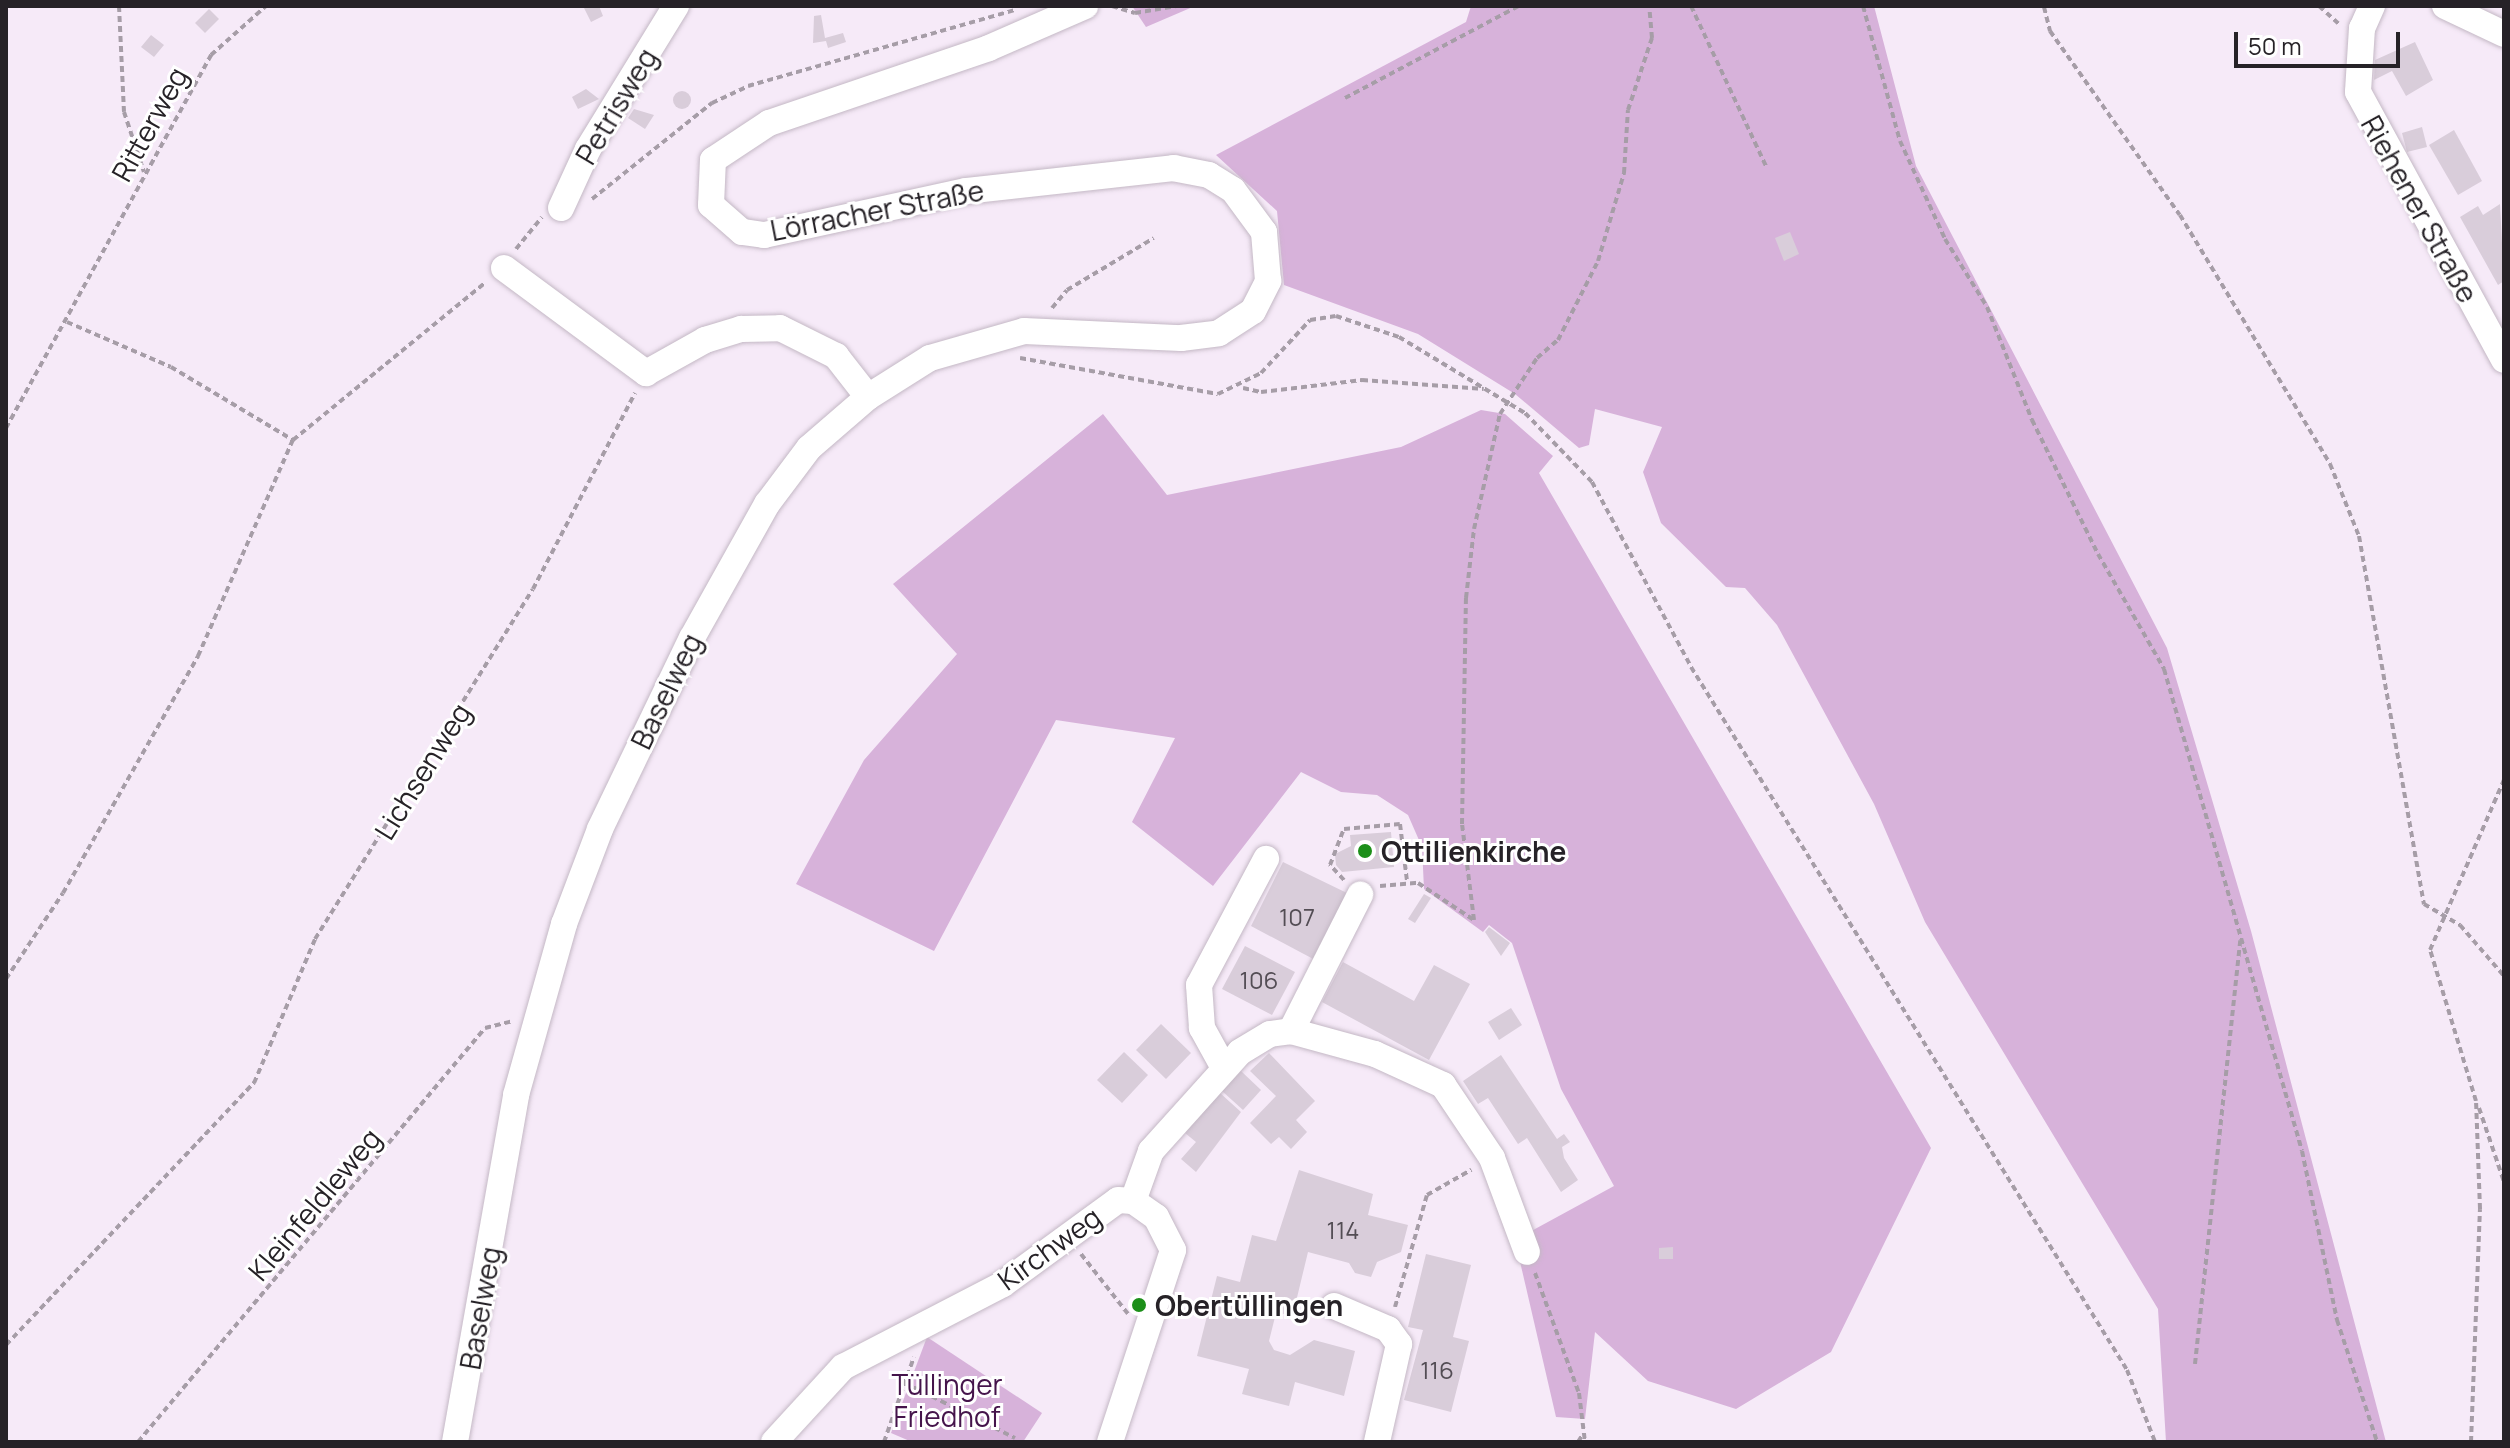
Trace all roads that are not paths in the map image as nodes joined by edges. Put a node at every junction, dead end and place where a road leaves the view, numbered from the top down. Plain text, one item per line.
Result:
1 (676, 6) edge
2 (1085, 6) edge
3 (2372, 6) edge
4 (2445, 6) edge
5 (2504, 34) edge
6 (561, 208) road end
7 (504, 268) road end
8 (1260, 298) joint
9 (2504, 360) edge
10 (868, 397) junction
11 (1266, 859) dead end
12 (1352, 887) road end
13 (1291, 1031) junction
14 (1224, 1068) junction
15 (1133, 1201) junction
16 (1527, 1252) road end
17 (1334, 1306) dead end
18 (455, 1442) edge
19 (774, 1442) edge
20 (1110, 1442) edge
21 (1377, 1442) edge

1 - 6 street, Petrisweg
2 - 8 street, Lörracher Straße
3 - 9 street, Riehener Straße
4 - 5 street
7 - 10 street
8 - 10 street, Baselweg
10 - 18 street, Baselweg
11 - 14 street
12 - 13 street
13 - 14 street, Kirchweg
13 - 16 street
14 - 15 street, Kirchweg
15 - 19 street, Kirchweg
15 - 20 street
17 - 21 street

